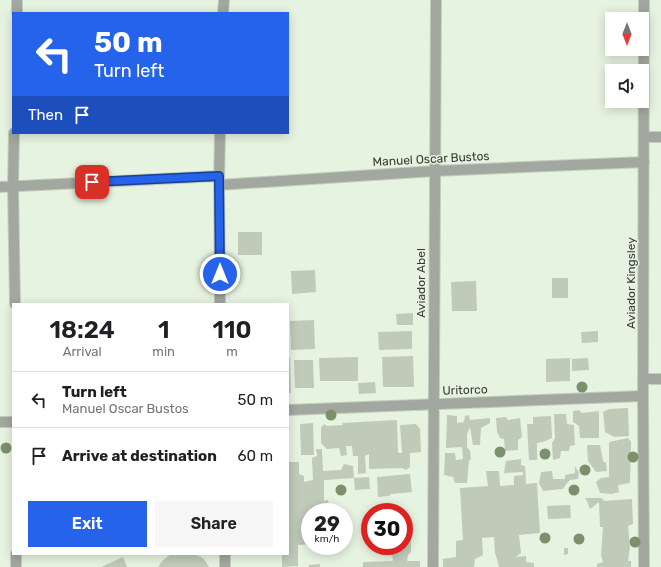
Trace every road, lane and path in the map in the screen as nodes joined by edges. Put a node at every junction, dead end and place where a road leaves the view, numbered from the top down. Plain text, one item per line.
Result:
1 (18, 0) edge
2 (224, 0) edge
3 (436, 0) edge
4 (644, 0) edge
5 (17, 12) edge
6 (223, 12) edge
7 (14, 134) edge
8 (220, 134) edge
9 (644, 137) junction
10 (661, 137) edge
11 (644, 162) junction
12 (435, 171) junction
13 (219, 181) junction
14 (13, 186) junction
15 (0, 187) edge
16 (15, 303) edge
17 (220, 303) edge
18 (644, 379) junction
19 (661, 379) edge
20 (643, 396) junction
21 (434, 404) junction
22 (289, 410) edge
23 (0, 422) edge
24 (12, 422) edge
25 (16, 555) edge
26 (225, 555) edge
27 (16, 567) edge
28 (225, 567) edge
29 (432, 567) edge
30 (644, 567) edge

1 - 5 street
2 - 6 street
3 - 12 street, Aviador Abel
4 - 9 street, Aviador Kingsley
7 - 14 street
8 - 13 street
9 - 10 street
9 - 11 street, Aviador Kingsley
11 - 12 street, Manuel Oscar Bustos
11 - 18 street, Aviador Kingsley
12 - 13 street, Manuel Oscar Bustos
12 - 21 street, Aviador Abel
13 - 14 street, Manuel Oscar Bustos
13 - 17 street
14 - 15 street, Manuel Oscar Bustos
14 - 16 street
18 - 19 street
18 - 20 street, Aviador Kingsley
20 - 21 street, Uritorco
20 - 30 street, Aviador Kingsley
21 - 22 street, Uritorco
21 - 29 street, Aviador Abel
23 - 24 street
25 - 27 street
26 - 28 street

